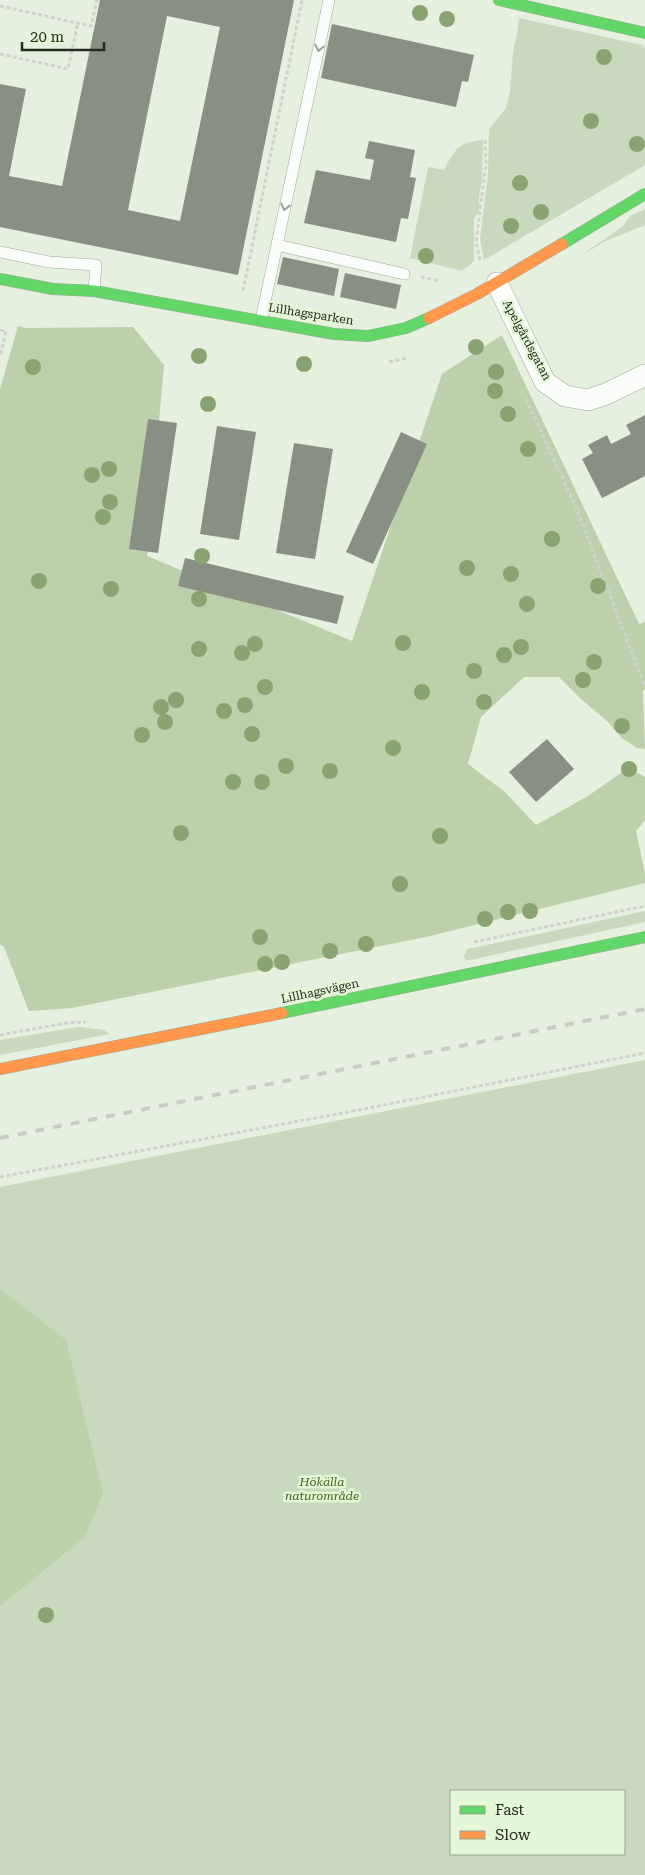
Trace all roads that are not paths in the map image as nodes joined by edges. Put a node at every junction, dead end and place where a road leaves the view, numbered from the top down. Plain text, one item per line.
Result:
1 (329, 0) edge
2 (499, 0) edge
3 (645, 33) edge
4 (645, 194) edge
5 (277, 245) junction
6 (0, 252) edge
7 (404, 274) road end
8 (0, 278) edge
9 (497, 283) junction
10 (94, 291) junction
11 (261, 320) junction
12 (645, 375) edge
13 (645, 937) edge
14 (0, 1069) edge

1 -> 5 lane
2 - 3 street
4 - 9 street, Lillhagsparken
5 - 7 lane
5 - 11 lane
6 - 10 lane
8 - 10 street, Lillhagsparken
9 - 11 street, Lillhagsparken
9 - 12 street, Apelgårdsgatan
10 - 11 street, Lillhagsparken
13 - 14 street, Lillhagsvägen

